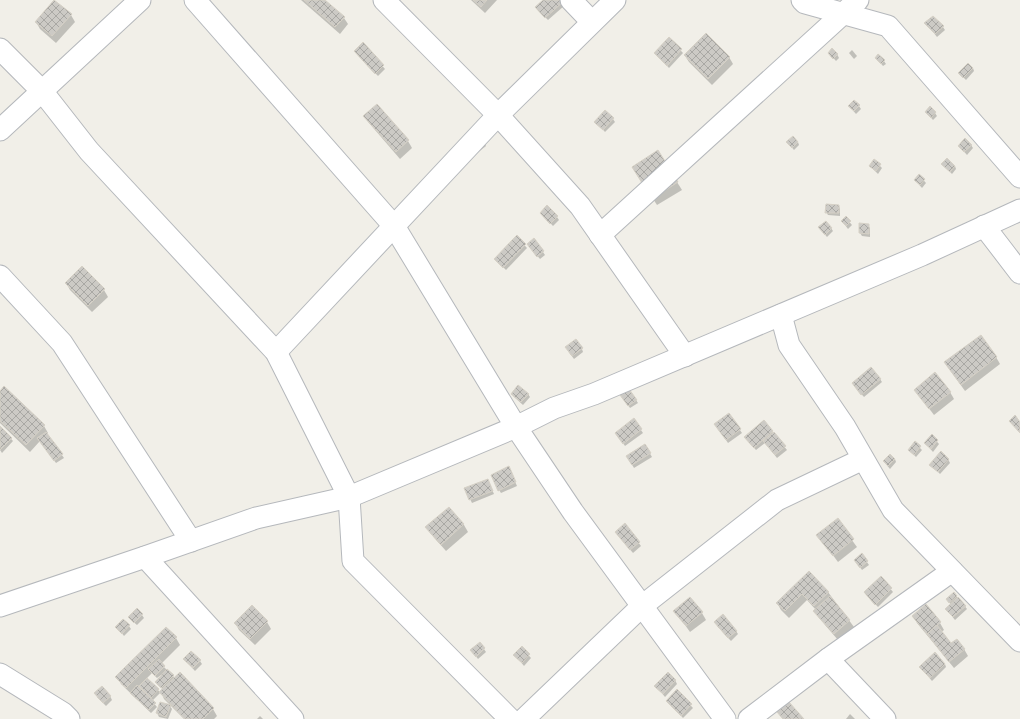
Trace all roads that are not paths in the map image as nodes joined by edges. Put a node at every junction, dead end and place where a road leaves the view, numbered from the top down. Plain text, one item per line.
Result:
1 (140, 0) edge
2 (195, 0) edge
3 (384, 0) edge
4 (571, 0) edge
5 (615, 0) edge
6 (802, 0) edge
7 (851, 7) edge
8 (592, 22) junction
9 (0, 49) edge
10 (42, 91) junction
11 (498, 115) junction
12 (0, 130) edge
13 (1020, 177) edge
14 (1020, 210) edge
15 (394, 226) junction
16 (984, 226) junction
17 (600, 235) junction
18 (1020, 273) edge
19 (0, 276) edge
20 (781, 315) junction
21 (276, 352) junction
22 (684, 356) junction
23 (516, 427) junction
24 (863, 458) junction
25 (349, 497) junction
26 (192, 541) junction
27 (145, 557) junction
28 (952, 571) junction
29 (0, 606) edge
30 (642, 606) junction
31 (1020, 641) edge
32 (828, 659) junction
33 (0, 674) edge
34 (63, 717) edge
35 (293, 719) edge
36 (510, 719) edge
37 (524, 719) edge
38 (725, 719) edge
39 (749, 719) edge
40 (885, 719) edge

1 - 10 street
2 - 15 street
3 - 11 street
4 - 8 street
5 - 8 street
6 - 7 street
7 - 13 street
7 - 17 street
8 - 11 street
9 - 10 street
10 - 12 street
10 - 21 street
11 - 15 street
11 - 17 street
14 - 16 street
15 - 21 street
15 - 23 street
16 - 18 street
16 - 20 street
17 - 22 street
19 - 26 street
20 - 22 street
20 - 24 street
21 - 25 street
22 - 23 street
23 - 25 street
23 - 30 street
24 - 28 street
24 - 30 street
25 - 26 street
25 - 36 street
26 - 27 street
27 - 29 street
27 - 35 street
28 - 31 street
28 - 32 street
30 - 37 street
30 - 38 street
32 - 39 street
32 - 40 street
33 - 34 street

